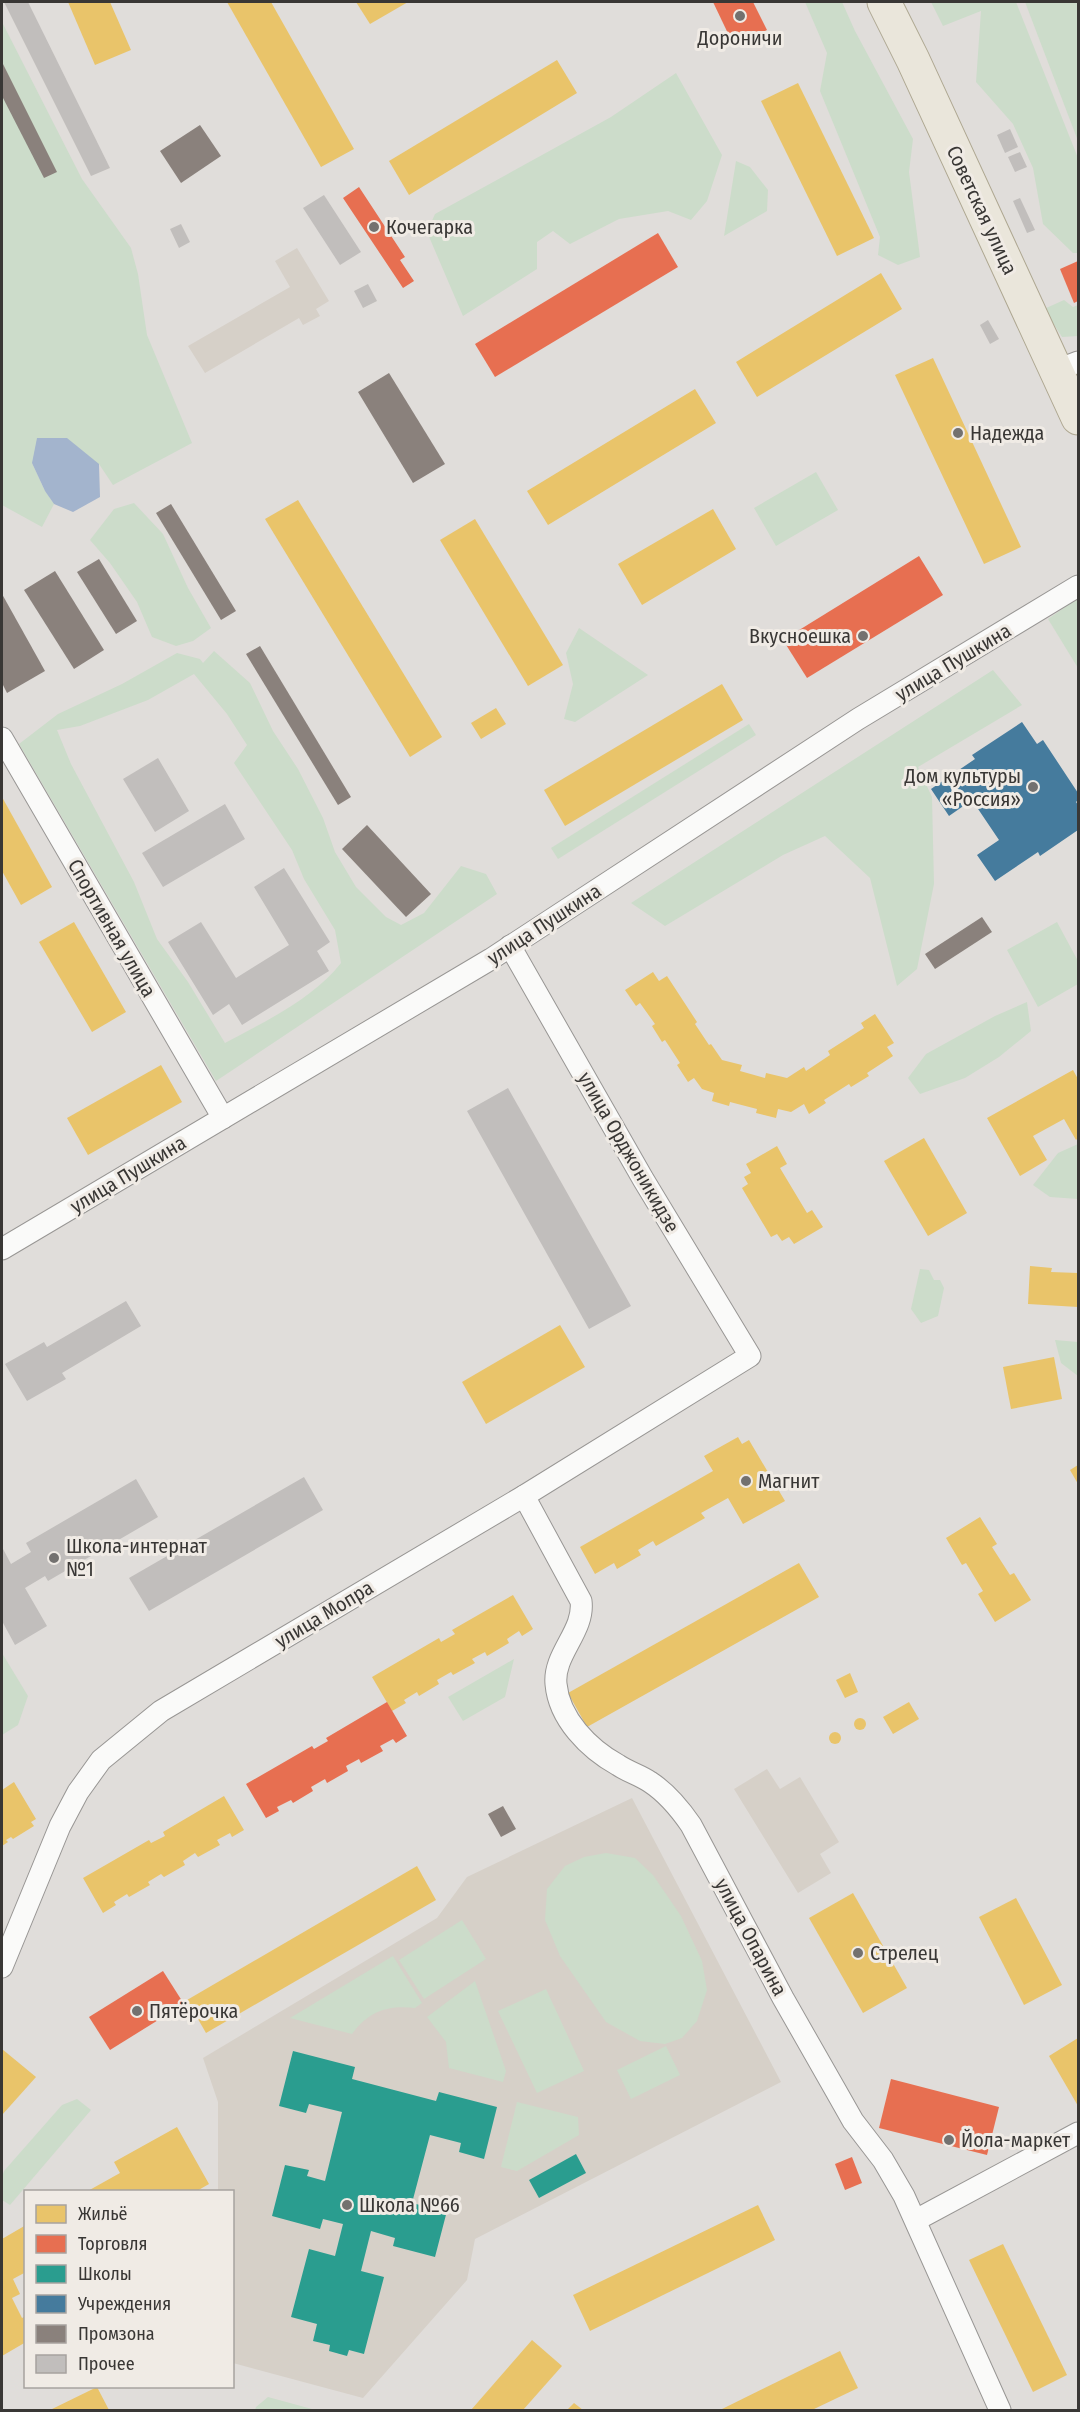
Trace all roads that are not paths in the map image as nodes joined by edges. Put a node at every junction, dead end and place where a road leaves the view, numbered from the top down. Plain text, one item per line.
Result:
1 (884, 2) edge
2 (1068, 366) edge
3 (1078, 418) edge
4 (1078, 586) edge
5 (2, 738) edge
6 (510, 946) junction
7 (223, 1118) junction
8 (2, 1249) edge
9 (750, 1356) joint
10 (524, 1496) junction
11 (2, 1967) edge
12 (1078, 2133) edge
13 (916, 2220) junction
14 (1000, 2410) edge

1 - 2 main road, Советская улица
2 - 3 main road, Советская улица
4 - 6 street, улица Пушкина
5 - 7 street, Спортивная улица
6 - 7 street, улица Пушкина
6 - 9 street, улица Орджоникидзе
7 - 8 street, улица Пушкина
9 - 10 street, улица Мопра
10 - 11 street, улица Мопра
10 - 13 street, улица Опарина
12 - 13 street
13 - 14 street, улица Опарина

